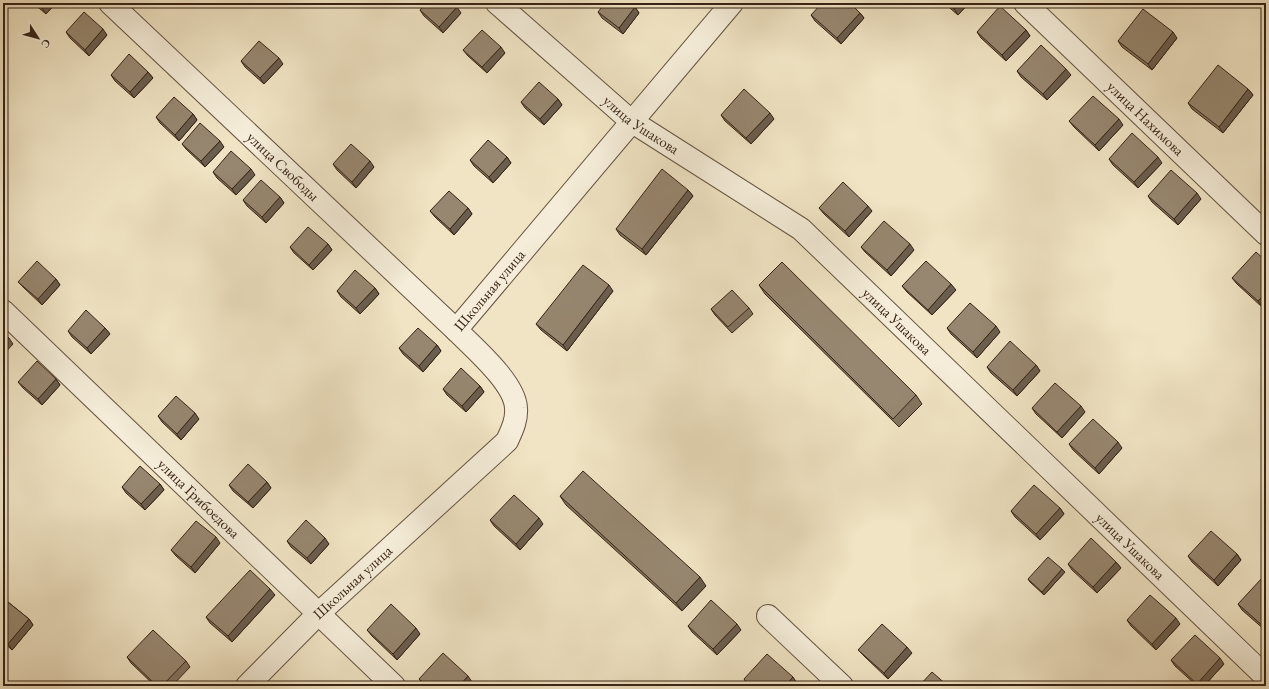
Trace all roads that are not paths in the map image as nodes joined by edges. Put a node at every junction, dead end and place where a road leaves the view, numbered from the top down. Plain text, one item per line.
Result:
1 (110, 3) edge
2 (497, 3) edge
3 (732, 3) edge
4 (1025, 3) edge
5 (631, 121) junction
6 (1266, 234) edge
7 (3, 311) edge
8 (456, 330) junction
9 (318, 614) junction
10 (768, 616) dead end
11 (1266, 677) edge
12 (247, 686) edge
13 (394, 686) edge
14 (842, 686) edge

1 - 8 street, улица Свободы
2 - 5 street, улица Ушакова
3 - 5 street, Школьная улица
4 - 6 street, улица Нахимова
5 - 8 street, Школьная улица
5 - 11 street, улица Ушакова
7 - 9 street, улица Грибоедова
8 - 9 street, Школьная улица
9 - 12 street, Школьная улица
9 - 13 street, улица Грибоедова
10 - 14 street

